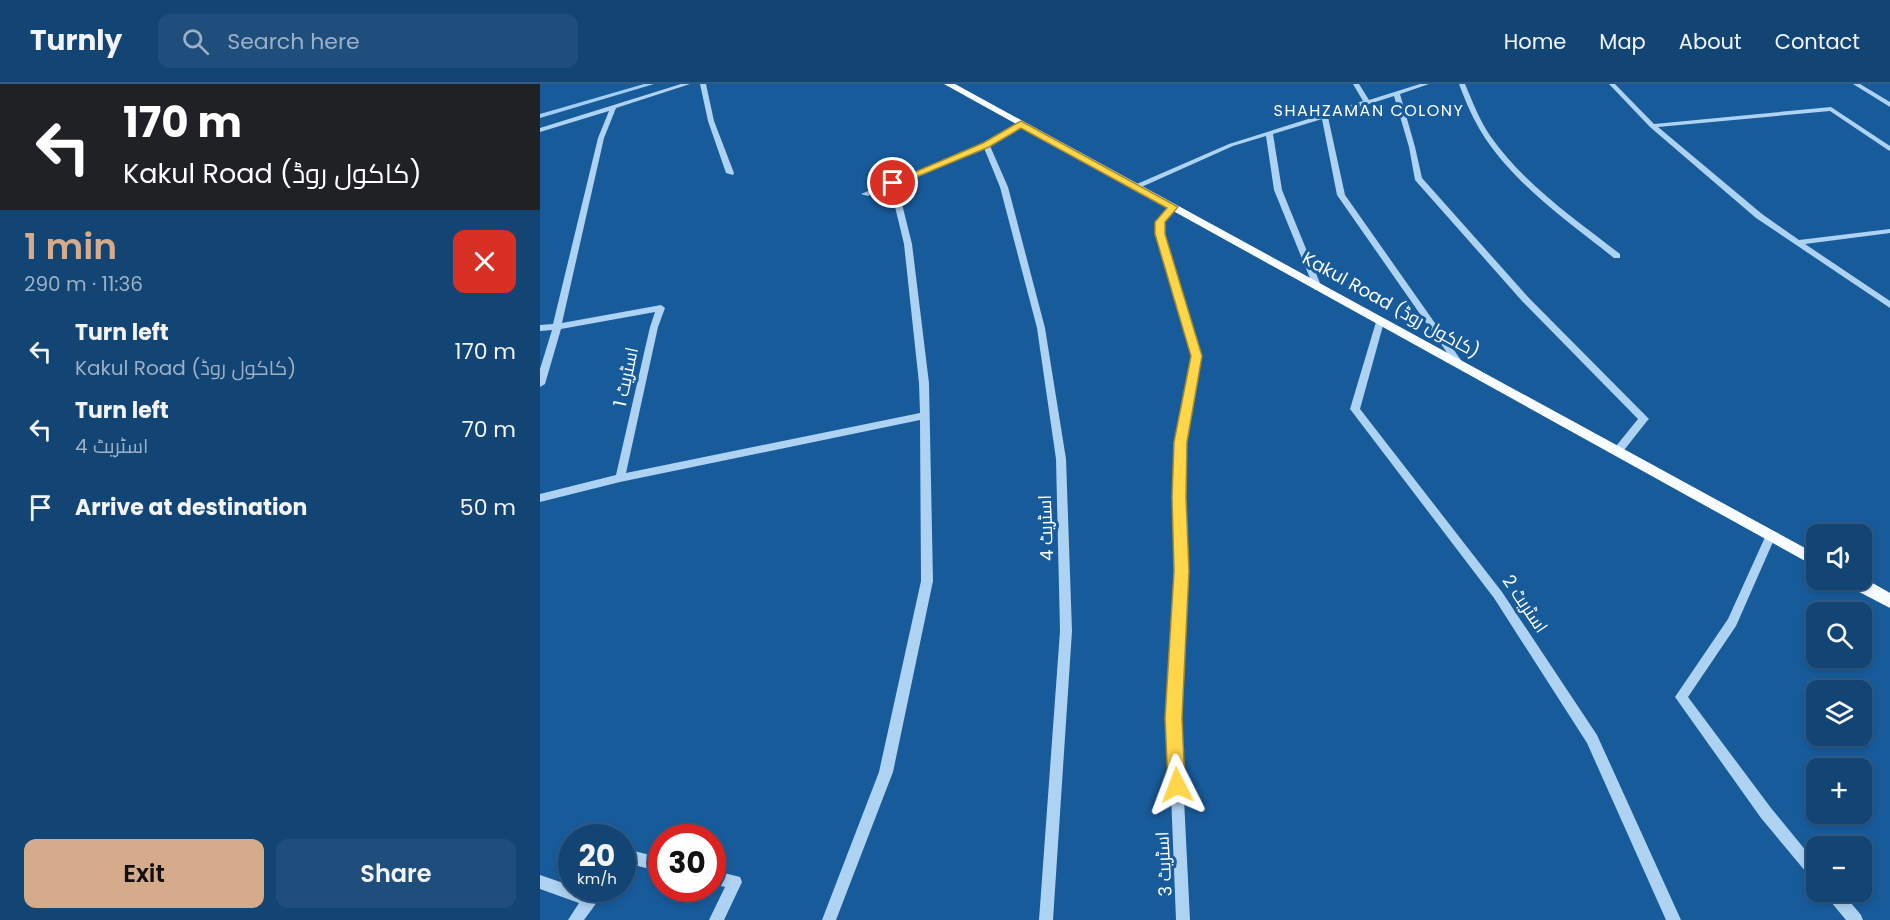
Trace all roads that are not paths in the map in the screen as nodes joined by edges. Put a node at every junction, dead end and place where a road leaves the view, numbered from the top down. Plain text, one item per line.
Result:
1 (687, 84) edge
2 (703, 84) edge
3 (948, 84) edge
4 (1356, 84) edge
5 (1426, 84) edge
6 (1462, 84) edge
7 (1612, 84) edge
8 (1856, 84) edge
9 (1396, 93) junction
10 (1367, 102) junction
11 (1890, 105) edge
12 (613, 108) junction
13 (1324, 114) junction
14 (1021, 124) junction
15 (1652, 126) junction
16 (540, 130) edge
17 (1269, 132) junction
18 (986, 145) junction
19 (1890, 149) edge
20 (730, 173) dead end
21 (893, 183) junction
22 (1134, 187) junction
23 (864, 194) dead end
24 (1173, 207) junction
25 (1890, 231) edge
26 (1798, 242) junction
27 (1617, 256) dead end
28 (1318, 288) junction
29 (1890, 305) edge
30 (1380, 322) junction
31 (557, 327) junction
32 (540, 328) edge
33 (1460, 365) junction
34 (540, 384) edge
35 (924, 416) junction
36 (1617, 451) junction
37 (620, 478) junction
38 (540, 498) edge
39 (1771, 536) junction
40 (1806, 555) edge
41 (1870, 590) edge
42 (1890, 601) edge
43 (1806, 861) edge
44 (726, 880) edge
45 (540, 882) edge
46 (558, 886) edge
47 (726, 900) edge
48 (587, 902) edge
49 (725, 902) edge
50 (1841, 902) edge
51 (575, 920) edge
52 (716, 920) edge
53 (829, 920) edge
54 (1046, 920) edge
55 (1183, 920) edge
56 (1674, 920) edge
57 (1856, 920) edge

1 - 12 street
2 - 20 street
3 - 14 main road, Kakul Road (کاکول روڈ)
4 - 10 street
5 - 9 street
6 - 27 street
7 - 15 street
8 - 11 street
9 - 10 street
9 - 36 street
10 - 13 street
12 - 16 street
12 - 31 street
13 - 17 street
13 - 33 street
14 - 18 street
14 - 22 main road, Kakul Road (کاکول روڈ)
15 - 19 street
15 - 26 street
17 - 22 street
17 - 28 street
18 - 21 street
18 - 54 street, اسٹریٹ 4
21 - 23 street
21 - 35 street
22 - 24 main road, Kakul Road (کاکول روڈ)
24 - 28 main road, Kakul Road (کاکول روڈ)
24 - 55 street, اسٹریٹ 3
25 - 26 street
26 - 29 street
28 - 30 main road, Kakul Road (کاکول روڈ)
30 - 33 main road, Kakul Road (کاکول روڈ)
30 - 56 street, اسٹریٹ 2
31 - 32 street, اسٹریٹ 1
31 - 34 street
31 - 37 street, اسٹریٹ 1
33 - 36 main road, Kakul Road (کاکول روڈ)
35 - 37 street
35 - 53 street
36 - 39 main road, Kakul Road (کاکول روڈ)
37 - 38 street
39 - 40 main road, Kakul Road (کاکول روڈ)
39 - 43 street
41 - 42 main road
44 - 47 street
45 - 46 street
48 - 51 street
49 - 52 street
50 - 57 street

